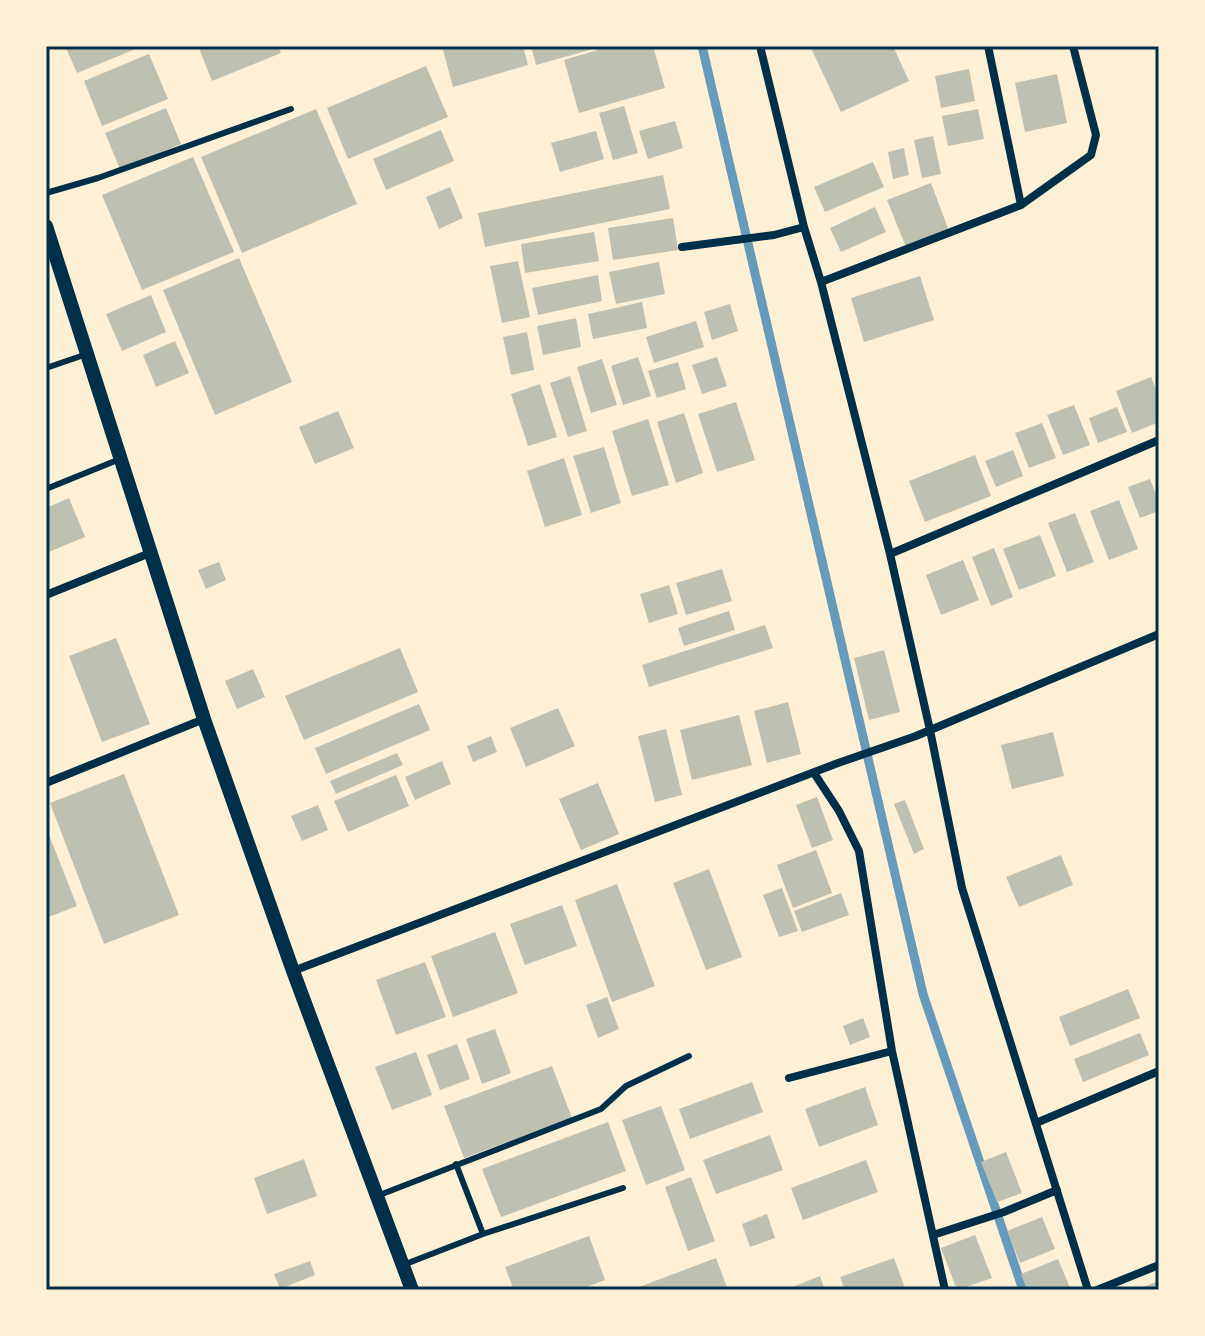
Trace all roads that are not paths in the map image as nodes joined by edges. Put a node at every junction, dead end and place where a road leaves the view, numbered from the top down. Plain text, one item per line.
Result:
1 (760, 46) edge
2 (988, 46) edge
3 (1073, 46) edge
4 (291, 109) dead end
5 (46, 193) edge
6 (1021, 205) junction
7 (46, 226) edge
8 (804, 227) junction
9 (682, 247) dead end
10 (821, 282) junction
11 (87, 354) junction
12 (46, 368) edge
13 (1159, 440) edge
14 (120, 459) junction
15 (46, 478) edge
16 (48, 488) edge
17 (150, 553) junction
18 (890, 554) junction
19 (46, 595) edge
20 (1159, 634) edge
21 (204, 719) junction
22 (930, 730) junction
23 (814, 773) junction
24 (46, 783) edge
25 (293, 971) junction
26 (892, 1051) junction
27 (689, 1056) dead end
28 (1159, 1071) edge
29 (789, 1078) dead end
30 (1036, 1123) junction
31 (456, 1164) junction
32 (623, 1188) dead end
33 (1057, 1190) junction
34 (377, 1196) junction
35 (483, 1234) junction
36 (933, 1235) junction
37 (403, 1265) junction
38 (1159, 1265) edge
39 (412, 1290) edge
40 (945, 1290) edge
41 (1088, 1290) edge
42 (1097, 1290) edge

1 - 8 street
2 - 6 street
3 - 6 street
4 - 5 lane
6 - 10 street
7 - 11 street
8 - 9 street
8 - 10 street
10 - 18 street
11 - 12 lane
11 - 14 street
13 - 18 street
14 - 16 lane
14 - 17 street
15 - 16 lane
17 - 19 street
17 - 21 street
18 - 22 street
20 - 22 street
21 - 24 street
21 - 25 street
22 - 23 street
22 - 30 street
23 - 25 street
23 - 26 street
25 - 34 street
26 - 29 street
26 - 36 street
27 - 31 lane
28 - 30 street
30 - 33 street
31 - 34 lane
31 - 35 lane
32 - 35 lane
33 - 36 street
33 - 41 street
34 - 37 street
35 - 37 lane
36 - 40 street
37 - 39 street
38 - 42 street

